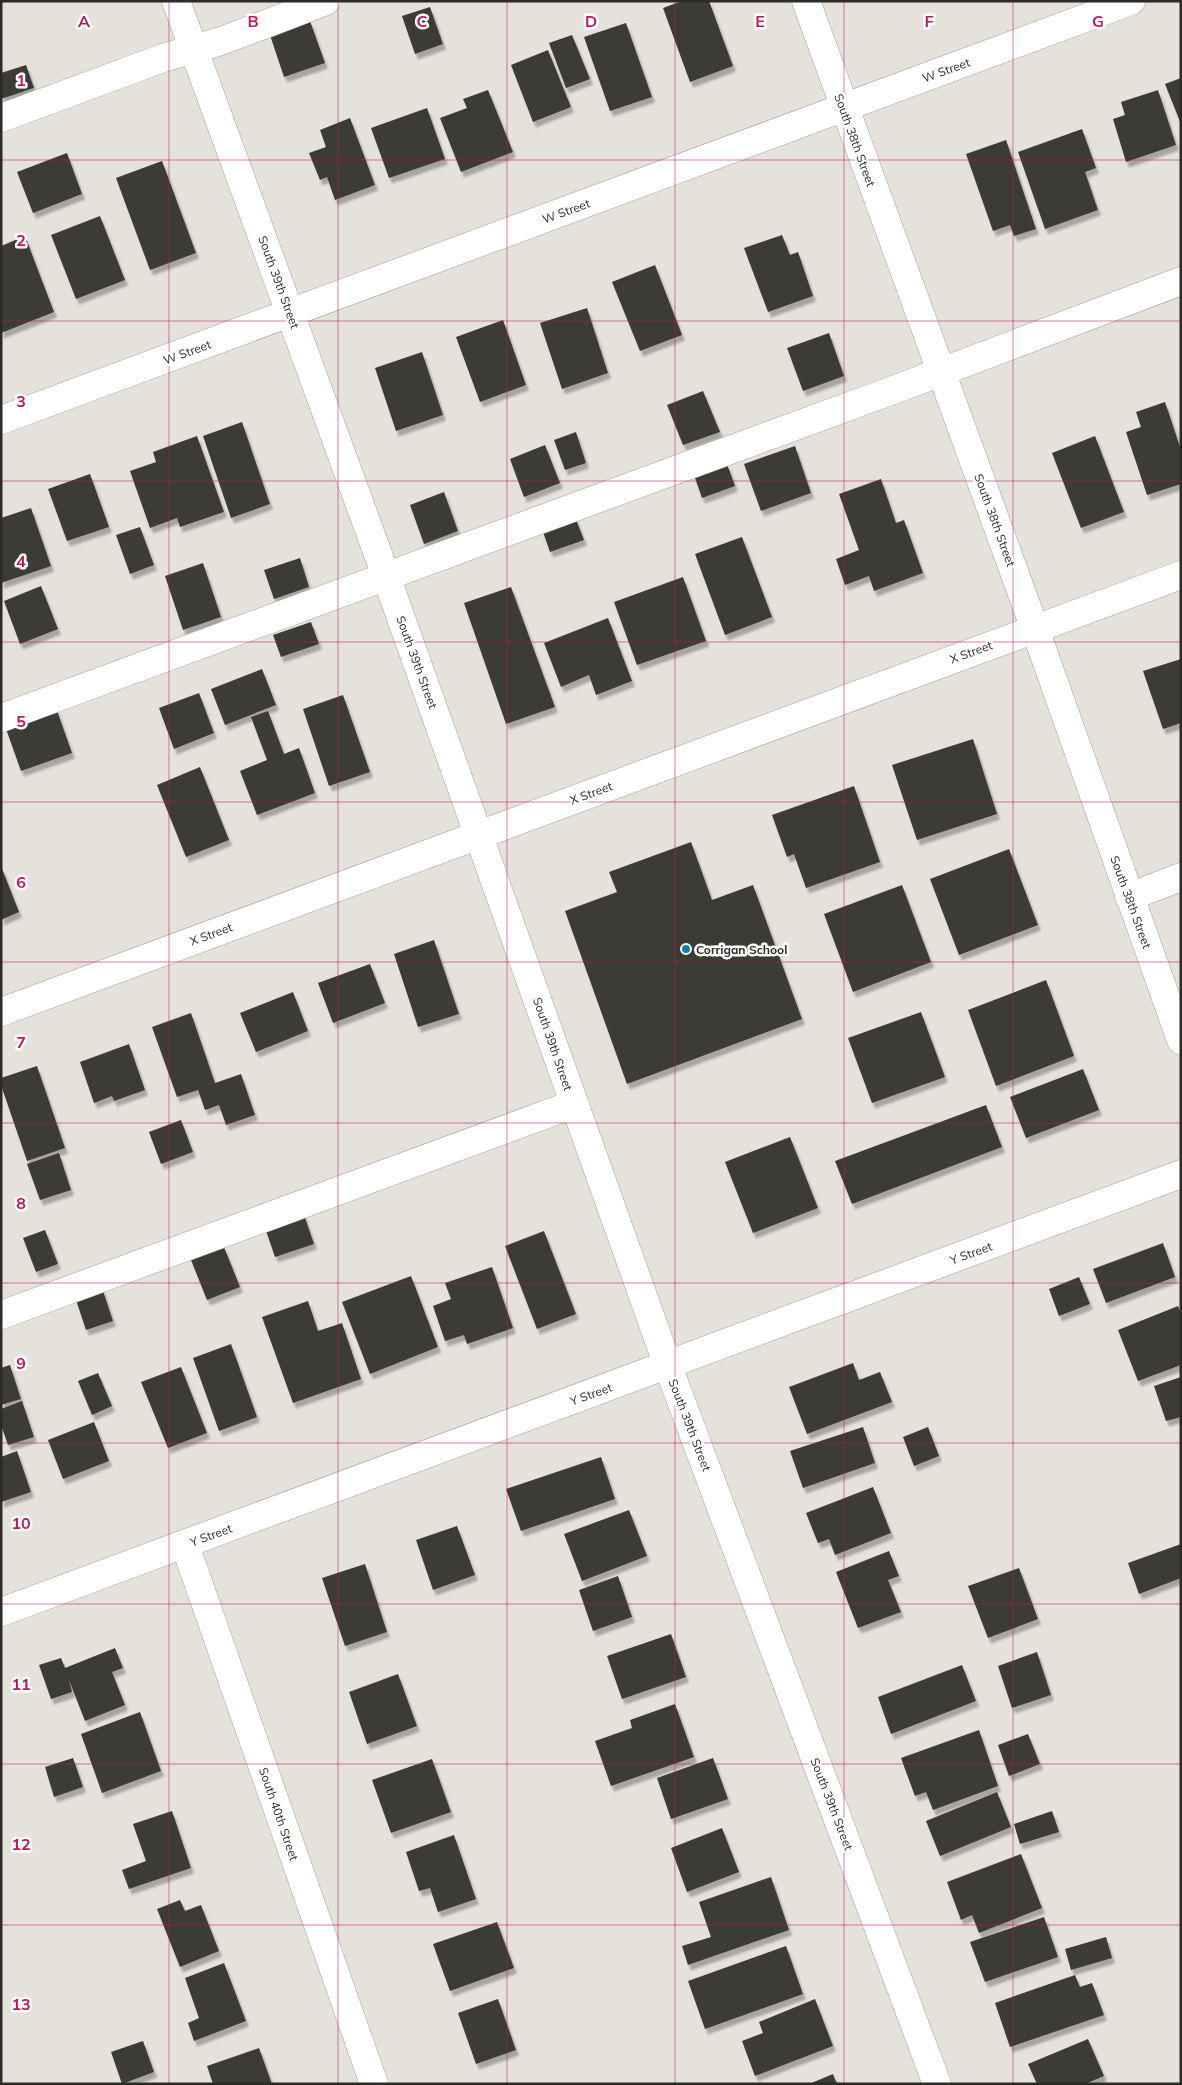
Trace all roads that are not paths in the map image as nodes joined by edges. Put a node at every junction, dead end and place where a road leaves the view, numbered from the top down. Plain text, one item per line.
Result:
1 (176, 1) edge
2 (326, 1) edge
3 (806, 1) edge
4 (1131, 1) edge
5 (192, 48) junction
6 (844, 108) junction
7 (1, 118) edge
8 (1181, 281) edge
9 (291, 314) junction
10 (940, 372) junction
11 (1, 420) edge
12 (1181, 575) edge
13 (386, 576) junction
14 (1035, 629) junction
15 (1, 718) edge
16 (479, 835) junction
17 (1181, 877) edge
18 (1129, 897) junction
19 (1, 1012) edge
20 (1181, 1040) edge
21 (574, 1104) junction
22 (1181, 1174) edge
23 (1, 1315) edge
24 (668, 1366) junction
25 (185, 1545) junction
26 (1, 1612) edge
27 (374, 2084) edge
28 (937, 2084) edge

1 - 5 street, South 39th Street
2 - 5 street
3 - 6 street, South 38th Street
4 - 6 street, W Street
5 - 7 street
5 - 9 street, South 39th Street
6 - 9 street, W Street
6 - 10 street, South 38th Street
8 - 10 street
9 - 11 street, W Street
9 - 13 street, South 39th Street
10 - 13 street
10 - 14 street, South 38th Street
12 - 14 street, X Street
13 - 15 street
13 - 16 street, South 39th Street
14 - 16 street, X Street
14 - 18 street, South 38th Street
16 - 19 street, X Street
16 - 21 street, South 39th Street
17 - 18 street
18 - 20 street, South 38th Street
21 - 23 street
21 - 24 street, South 39th Street
22 - 24 street, Y Street
24 - 25 street, Y Street
24 - 28 street, South 39th Street
25 - 26 street, Y Street
25 - 27 street, South 40th Street

